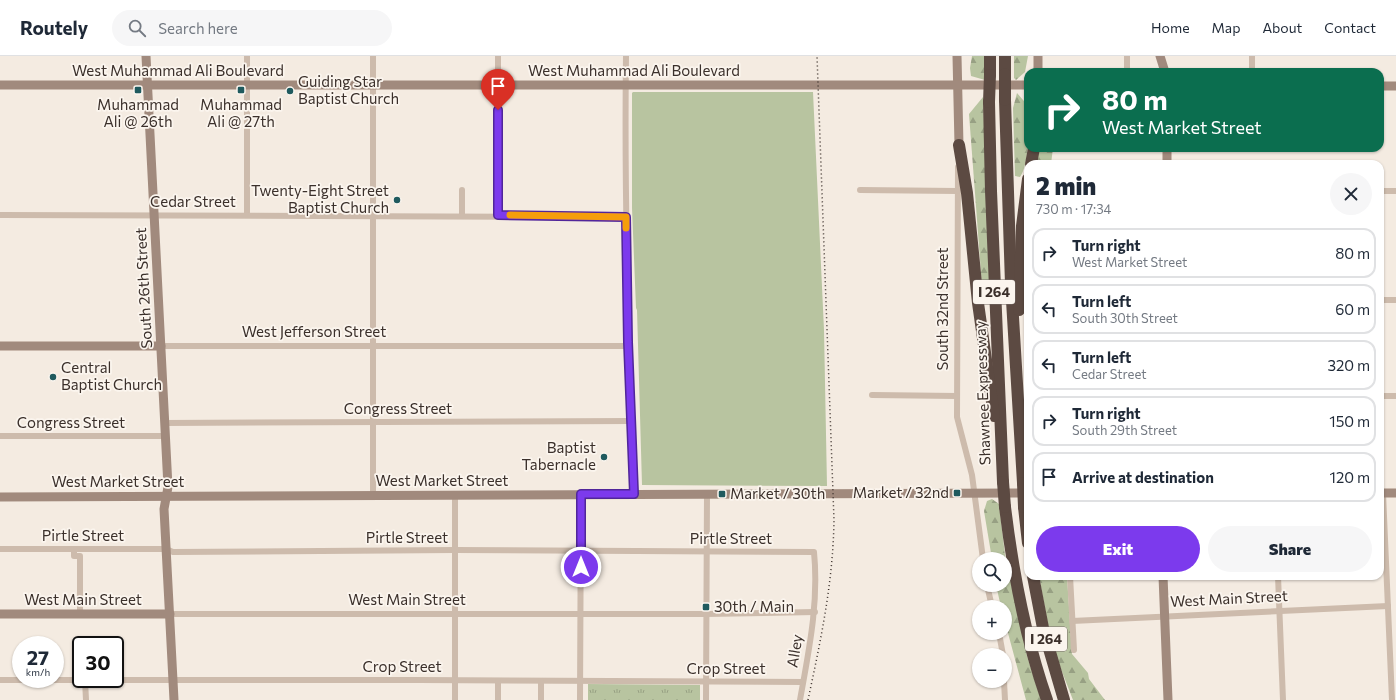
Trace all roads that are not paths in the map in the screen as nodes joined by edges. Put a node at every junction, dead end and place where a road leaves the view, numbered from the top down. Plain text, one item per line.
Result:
1 (146, 56) edge
2 (247, 56) edge
3 (373, 56) edge
4 (498, 56) edge
5 (626, 56) edge
6 (957, 56) edge
7 (990, 56) edge
8 (1005, 56) edge
9 (1127, 56) edge
10 (1160, 56) edge
11 (1252, 56) edge
12 (1038, 57) edge
13 (1034, 68) edge
14 (1038, 68) edge
15 (1127, 68) edge
16 (1164, 68) edge
17 (1252, 68) edge
18 (1024, 80) edge
19 (148, 84) junction
20 (0, 85) edge
21 (247, 85) junction
22 (373, 85) junction
23 (498, 85) junction
24 (626, 85) junction
25 (1024, 85) edge
26 (957, 86) junction
27 (1012, 86) junction
28 (1384, 86) edge
29 (1396, 86) edge
30 (959, 145) junction
31 (462, 190) dead end
32 (860, 190) dead end
33 (1384, 191) edge
34 (1396, 191) edge
35 (957, 192) junction
36 (1024, 210) edge
37 (0, 215) edge
38 (155, 215) junction
39 (247, 215) junction
40 (373, 215) junction
41 (462, 215) junction
42 (498, 215) junction
43 (626, 217) junction
44 (1384, 300) edge
45 (1396, 300) edge
46 (0, 346) edge
47 (161, 346) junction
48 (373, 346) junction
49 (628, 346) junction
50 (1017, 387) junction
51 (872, 395) dead end
52 (957, 396) junction
53 (1384, 396) edge
54 (1396, 396) edge
55 (631, 421) junction
56 (165, 422) junction
57 (373, 422) junction
58 (0, 436) edge
59 (166, 436) junction
60 (1024, 475) edge
61 (1002, 482) junction
62 (1024, 488) edge
63 (974, 492) junction
64 (1396, 492) edge
65 (1384, 493) edge
66 (581, 494) junction
67 (634, 494) junction
68 (707, 494) junction
69 (373, 495) junction
70 (455, 495) junction
71 (166, 496) junction
72 (0, 497) edge
73 (1384, 541) edge
74 (0, 549) edge
75 (74, 549) junction
76 (166, 549) junction
77 (455, 550) junction
78 (581, 551) junction
79 (706, 551) junction
80 (814, 552) joint
81 (982, 552) edge
82 (1034, 580) edge
83 (1070, 580) edge
84 (1163, 580) edge
85 (1278, 580) edge
86 (1388, 606) junction
87 (1280, 611) junction
88 (815, 612) junction
89 (0, 614) edge
90 (80, 614) junction
91 (170, 614) junction
92 (455, 614) junction
93 (581, 614) junction
94 (706, 614) junction
95 (1164, 616) junction
96 (1072, 621) junction
97 (1074, 650) dead end
98 (0, 680) edge
99 (72, 680) edge
100 (124, 680) edge
101 (173, 680) junction
102 (455, 680) junction
103 (498, 681) junction
104 (541, 681) junction
105 (580, 681) junction
106 (706, 682) junction
107 (803, 682) junction
108 (86, 688) edge
109 (1004, 688) edge
110 (86, 700) edge
111 (174, 700) edge
112 (455, 700) edge
113 (498, 700) edge
114 (541, 700) edge
115 (580, 700) edge
116 (706, 700) edge
117 (800, 700) edge
118 (1005, 700) edge
119 (1047, 700) edge
120 (1064, 700) edge
121 (1168, 700) edge
122 (1283, 700) edge
123 (1392, 700) edge

1 - 19 street, South 26th Street
2 - 21 street
3 - 22 street
4 - 23 street
5 - 24 street
6 - 26 street, South 32nd Street
7 - 61 highway, Shawnee Expressway / I 264, bridge
8 - 50 highway, I 264, bridge
9 - 15 street
10 - 16 street
11 - 17 street
12 - 13 street
12 - 14 street
18 - 27 street
19 - 20 street, West Muhammad Ali Boulevard
19 - 21 street, West Muhammad Ali Boulevard
19 - 38 street, South 26th Street
21 - 22 street, West Muhammad Ali Boulevard
21 - 39 street
22 - 23 street, West Muhammad Ali Boulevard
22 - 40 street
23 - 24 street, West Muhammad Ali Boulevard
23 - 42 street
24 - 26 street, West Muhammad Ali Boulevard
24 - 43 street
25 - 27 street, West Muhammad Ali Boulevard
26 - 27 street, West Muhammad Ali Boulevard
26 - 30 street, South 32nd Street
28 - 29 street
30 - 35 street, South 32nd Street
30 - 61 highway
31 - 41 street
32 - 35 street
33 - 34 street
35 - 52 street, South 32nd Street
36 - 50 highway
37 - 38 street, Cedar Street
38 - 39 street, Cedar Street
38 - 47 street, South 26th Street
39 - 40 street, Cedar Street
40 - 41 street, Cedar Street
40 - 48 street
41 - 42 street, Cedar Street
42 - 43 street, Cedar Street
43 - 49 street
44 - 45 street
46 - 47 street, West Jefferson Street
47 - 48 street, West Jefferson Street
47 - 56 street, South 26th Street
48 - 49 street, West Jefferson Street
48 - 57 street
49 - 55 street
50 - 60 highway, I 264
51 - 52 street
52 - 63 street, South 32nd Street
53 - 54 street
55 - 57 street, Congress Street
55 - 67 street
56 - 57 street, Congress Street
56 - 59 street, South 26th Street
57 - 69 street
58 - 59 street, Congress Street
59 - 71 street, South 26th Street
61 - 119 highway, Shawnee Expressway / I 264, bridge
62 - 63 street, West Market Street
63 - 68 street, West Market Street
63 - 81 street, South 32nd Street
64 - 65 street
66 - 67 street, West Market Street
66 - 70 street, West Market Street
66 - 78 street
67 - 68 street, West Market Street
68 - 79 street
69 - 70 street, West Market Street
69 - 71 street, West Market Street
70 - 77 street
71 - 72 street, West Market Street
71 - 76 street, South 26th Street
73 - 86 street
74 - 75 street, Pirtle Street
75 - 76 street, Pirtle Street
75 - 90 street
76 - 77 street, Pirtle Street
76 - 91 street, South 26th Street
77 - 78 street, Pirtle Street
77 - 92 street
78 - 79 street, Pirtle Street
78 - 93 street
79 - 80 street, Pirtle Street
79 - 94 street
80 - 88 street, Alley
82 - 120 highway, I 264
83 - 96 street
84 - 95 street
85 - 87 street
86 - 87 street, West Main Street
86 - 123 street
87 - 95 street, West Main Street
87 - 122 street
88 - 94 street, West Main Street
88 - 107 street, Alley
89 - 90 street, West Main Street
90 - 91 street, West Main Street
91 - 92 street, West Main Street
91 - 101 street, South 26th Street
92 - 93 street, West Main Street
92 - 102 street
93 - 94 street, West Main Street
93 - 105 street
94 - 106 street
95 - 96 street, West Main Street
95 - 121 street
96 - 97 street
98 - 99 street, Crop Street
100 - 101 street, Crop Street
101 - 102 street, Crop Street
101 - 111 street, South 26th Street
102 - 103 street, Crop Street
102 - 112 street
103 - 104 street, Crop Street
103 - 113 street
104 - 105 street, Crop Street
104 - 114 street
105 - 106 street, Crop Street
105 - 115 street
106 - 107 street, Crop Street
106 - 116 street
107 - 117 street, Alley
108 - 110 street
109 - 118 street

